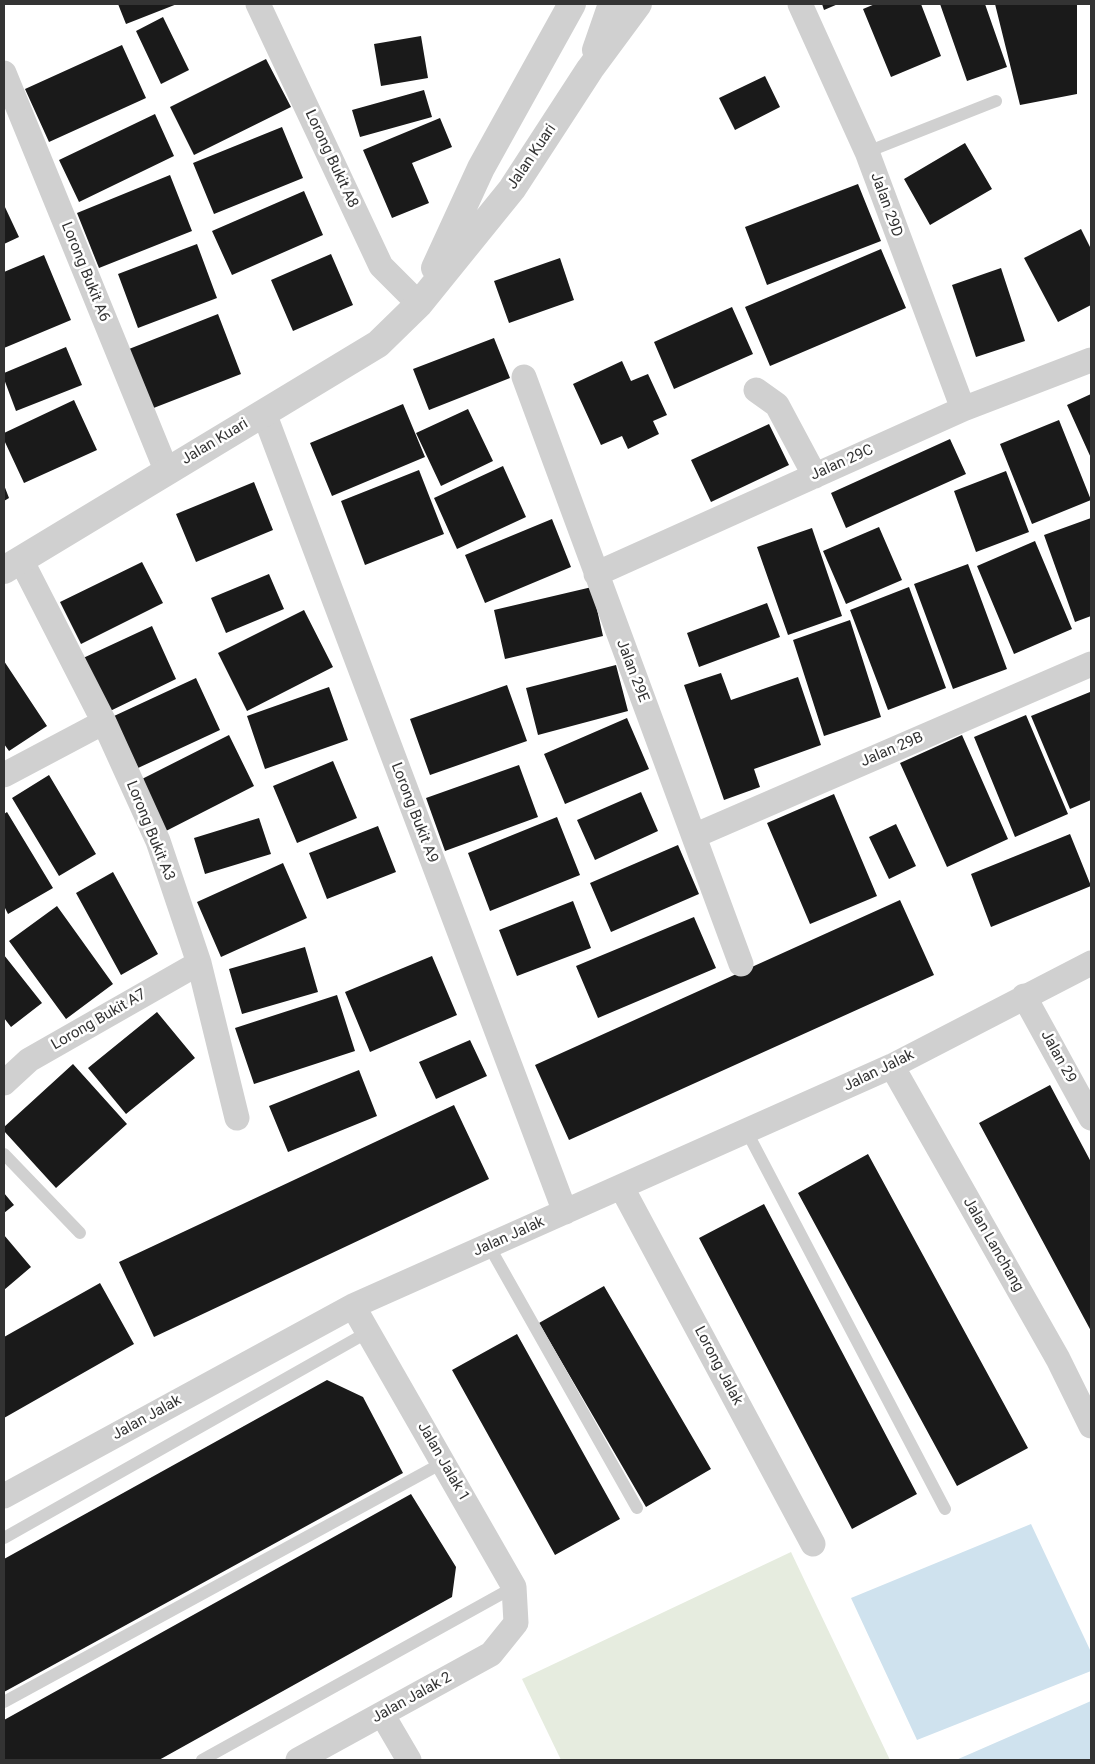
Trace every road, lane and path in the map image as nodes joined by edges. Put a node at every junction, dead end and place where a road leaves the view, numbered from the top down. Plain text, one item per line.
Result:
1 (258, 4) edge
2 (572, 4) edge
3 (612, 4) edge
4 (638, 4) edge
5 (800, 4) edge
6 (590, 69) junction
7 (4, 73) edge
8 (996, 101) dead end
9 (867, 152) junction
10 (419, 304) junction
11 (1091, 360) edge
12 (524, 377) dead end
13 (756, 390) dead end
14 (963, 410) junction
15 (264, 413) junction
16 (167, 472) junction
17 (815, 476) junction
18 (12, 565) edge
19 (596, 574) junction
20 (1091, 664) edge
21 (104, 722) junction
22 (4, 775) edge
23 (694, 836) junction
24 (199, 963) junction
25 (1091, 963) edge
26 (741, 964) dead end
27 (1024, 996) junction
28 (892, 1066) junction
29 (4, 1083) edge
30 (237, 1118) dead end
31 (1091, 1118) edge
32 (747, 1132) junction
33 (4, 1154) edge
34 (622, 1188) junction
35 (565, 1212) junction
36 (80, 1233) dead end
37 (489, 1246) junction
38 (353, 1306) junction
39 (368, 1332) junction
40 (1091, 1426) edge
41 (444, 1462) junction
42 (4, 1496) edge
43 (637, 1508) dead end
44 (945, 1509) dead end
45 (4, 1538) edge
46 (813, 1544) dead end
47 (514, 1587) junction
48 (516, 1623) joint
49 (4, 1702) edge
50 (382, 1714) junction
51 (202, 1760) edge
52 (298, 1760) edge
53 (409, 1760) edge

1 - 10 street, Lorong Bukit A8
2 - 10 street, Jalan Kuari
3 - 6 street
4 - 6 street, Jalan Kuari
5 - 9 street, Jalan 29D
6 - 10 street, Jalan Kuari
7 - 16 street, Lorong Bukit A6
8 - 9 lane
9 - 14 street, Jalan 29D
10 - 15 street, Jalan Kuari
11 - 14 street, Jalan 29C
12 - 19 street, Jalan 29E
13 - 17 street
14 - 17 street, Jalan 29C
15 - 16 street, Jalan Kuari
15 - 35 street, Lorong Bukit A9
16 - 18 street, Jalan Kuari
17 - 19 street, Jalan 29C
18 - 21 street, Lorong Bukit A3
19 - 23 street, Jalan 29E
20 - 23 street, Jalan 29B
21 - 22 street
21 - 24 street, Lorong Bukit A3
23 - 26 street, Jalan 29E
24 - 29 street, Lorong Bukit A7
24 - 30 street, Lorong Bukit A3
25 - 27 street, Jalan Jalak
27 - 28 street, Jalan Jalak
27 - 31 street, Jalan 29
28 - 32 street, Jalan Jalak
28 - 40 street, Jalan Lanchang
32 - 34 street, Jalan Jalak
32 - 44 lane
33 - 36 lane
34 - 35 street, Jalan Jalak
34 - 46 street, Lorong Jalak
35 - 37 street, Jalan Jalak
37 - 38 street, Jalan Jalak
37 - 43 lane
38 - 39 street, Jalan Jalak 1
38 - 42 street, Jalan Jalak
39 - 41 street, Jalan Jalak 1
39 - 45 lane
41 - 47 street, Jalan Jalak 1
41 - 49 lane
47 - 48 street, Jalan Jalak 1
47 - 51 lane
48 - 50 street, Jalan Jalak 2
50 - 52 street, Jalan Jalak 2
50 - 53 street

